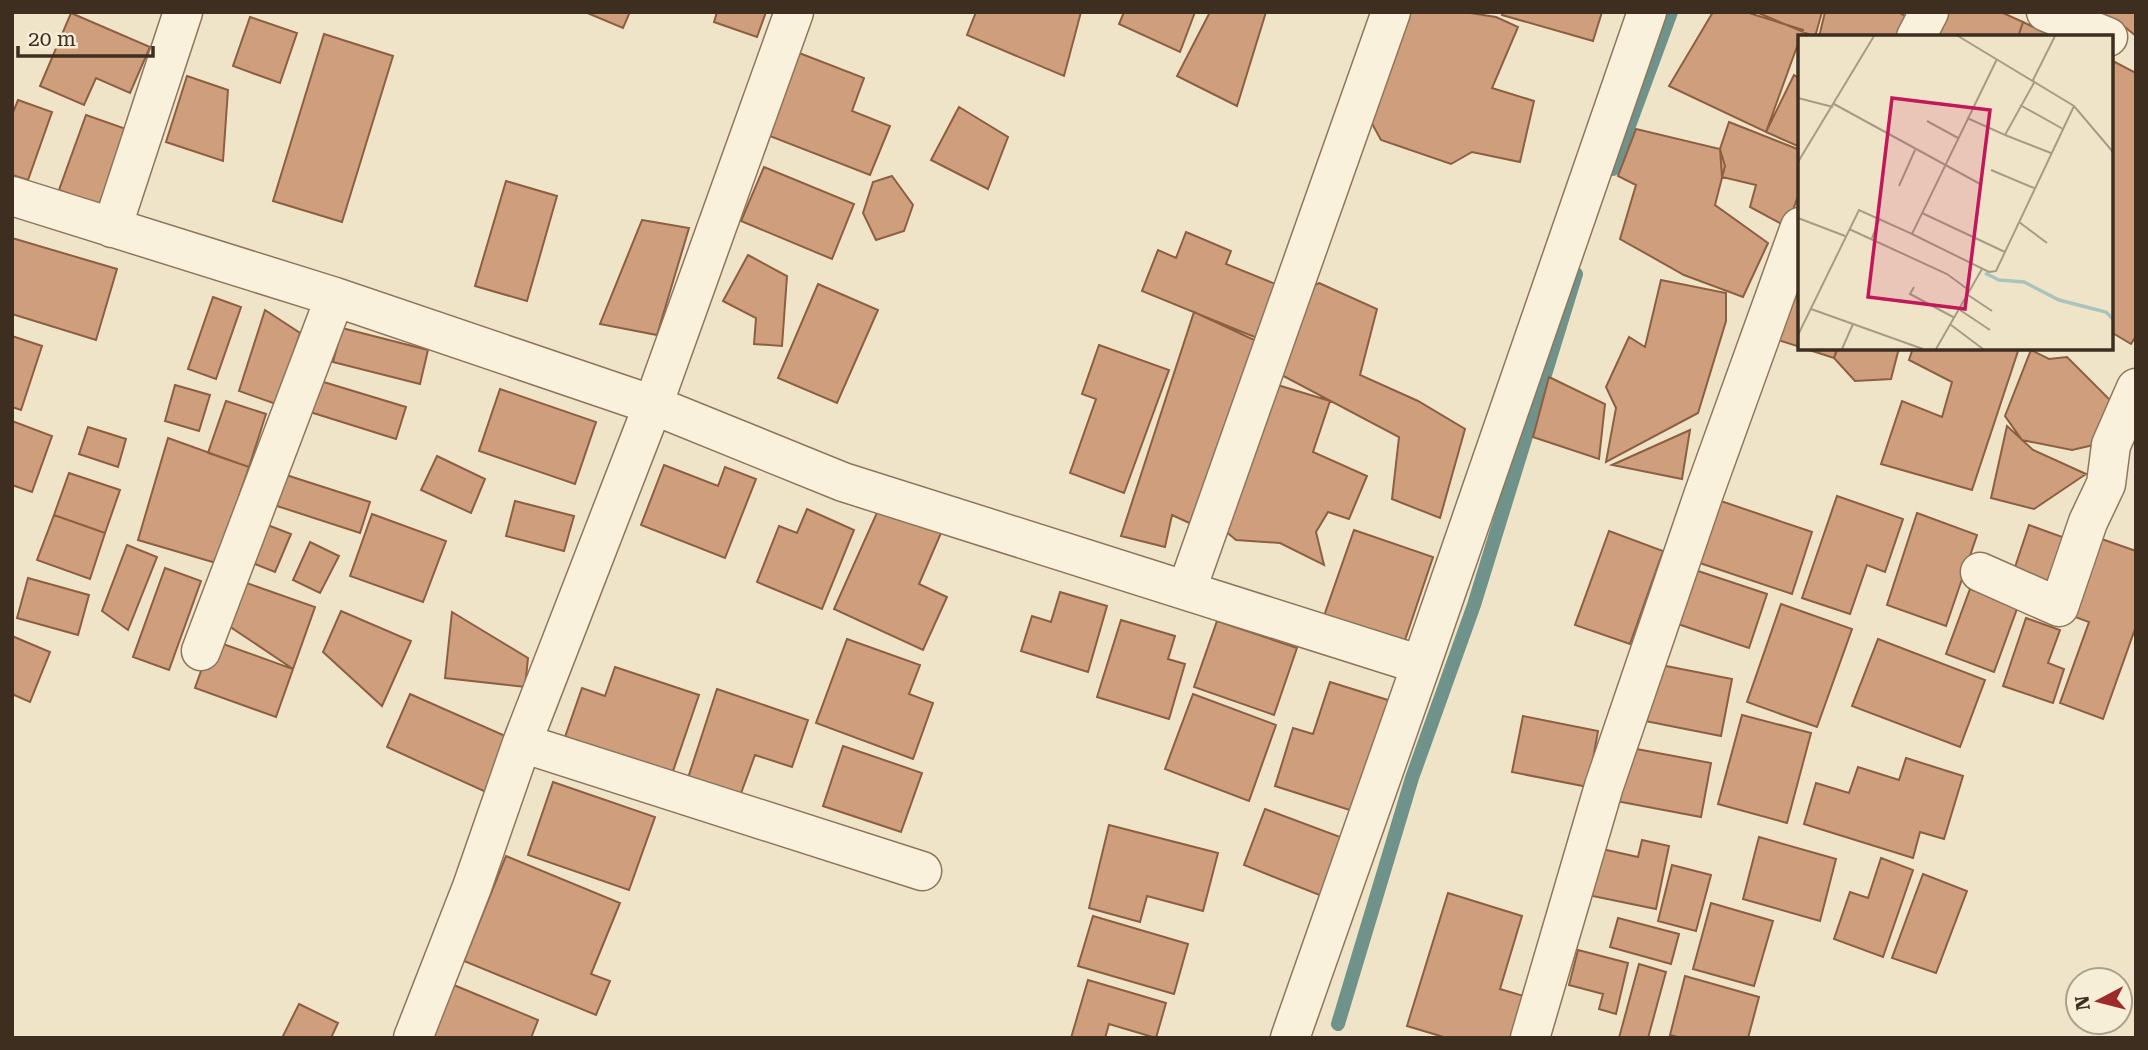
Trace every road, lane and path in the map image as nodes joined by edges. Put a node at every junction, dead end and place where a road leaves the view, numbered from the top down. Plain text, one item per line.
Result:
1 (183, 12) edge
2 (793, 12) edge
3 (1391, 12) edge
4 (1647, 12) edge
5 (1929, 12) edge
6 (2046, 12) edge
7 (1917, 35) edge
8 (2105, 35) edge
9 (2113, 38) edge
10 (2136, 48) edge
11 (12, 196) edge
12 (112, 228) junction
13 (1798, 233) edge
14 (335, 297) junction
15 (2136, 388) edge
16 (653, 405) junction
17 (1980, 572) dead end
18 (1186, 589) junction
19 (201, 651) dead end
20 (1422, 665) junction
21 (522, 744) junction
22 (922, 871) dead end
23 (1303, 1035) edge
24 (413, 1038) edge
25 (1530, 1038) edge

1 - 12 street
2 - 16 street
3 - 18 street
4 - 20 street
5 - 7 street
6 - 8 street
9 - 10 street
11 - 12 street
12 - 14 street
13 - 25 street
14 - 16 street
14 - 19 street
15 - 17 street
16 - 18 street
16 - 21 street
18 - 20 street
20 - 23 street
21 - 22 street
21 - 24 street

